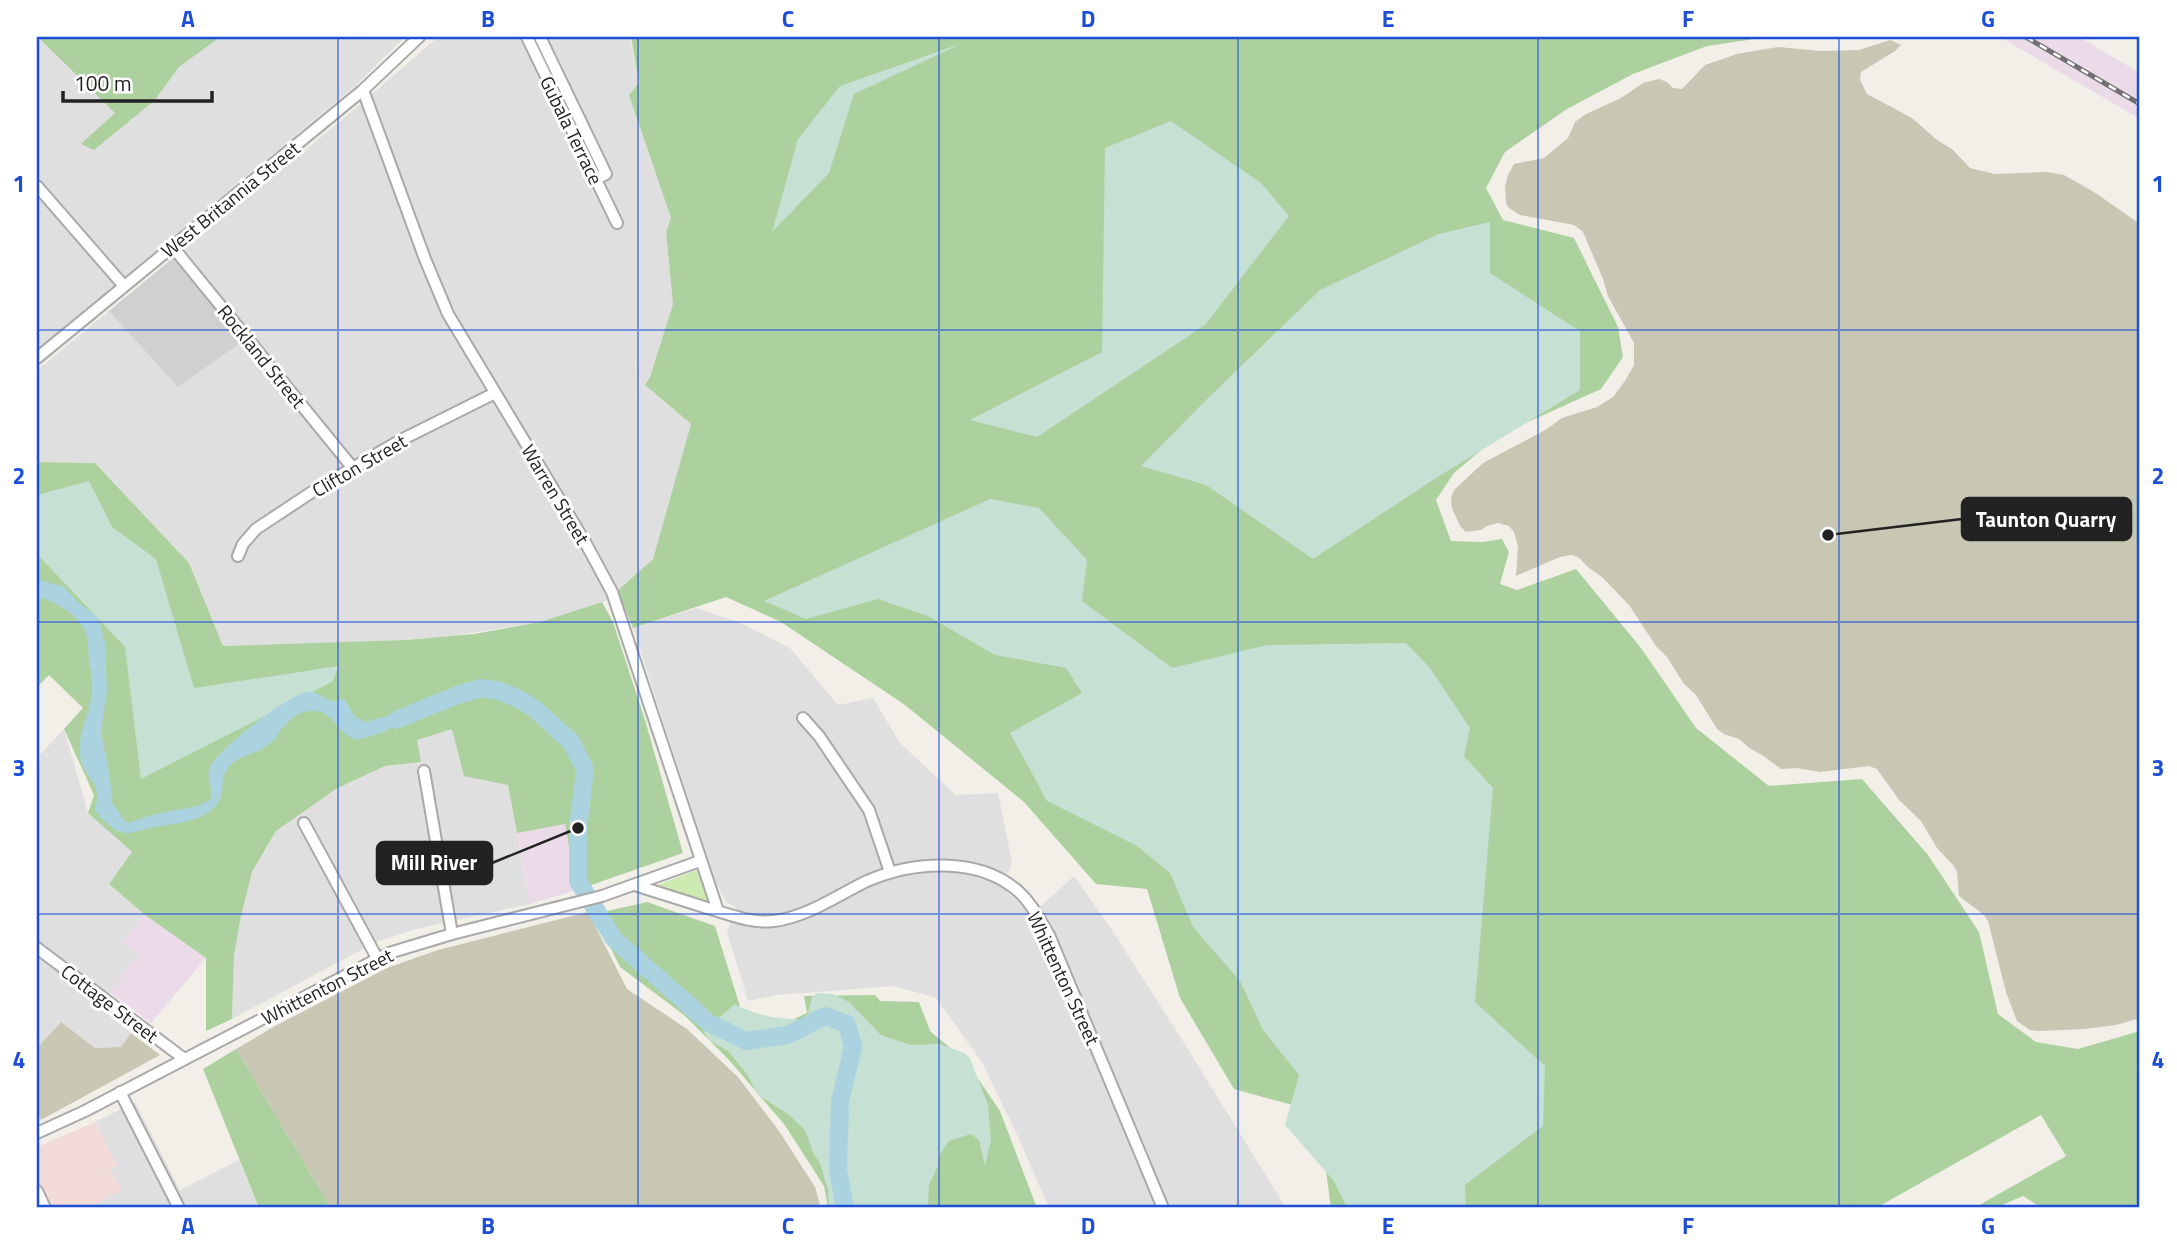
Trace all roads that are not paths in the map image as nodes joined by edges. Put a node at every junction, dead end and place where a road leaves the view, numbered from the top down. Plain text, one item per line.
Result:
1 (419, 37) edge
2 (527, 37) edge
3 (540, 37) edge
4 (363, 90) junction
5 (596, 179) junction
6 (37, 186) edge
7 (617, 223) dead end
8 (172, 246) junction
9 (124, 286) junction
10 (37, 358) edge
11 (495, 393) junction
12 (352, 467) junction
13 (238, 556) dead end
14 (803, 718) dead end
15 (424, 771) dead end
16 (303, 823) dead end
17 (701, 861) junction
18 (890, 873) junction
19 (635, 886) junction
20 (718, 911) junction
21 (452, 934) junction
22 (37, 947) edge
23 (377, 958) junction
24 (183, 1058) junction
25 (120, 1092) junction
26 (37, 1133) edge
27 (37, 1191) edge
28 (45, 1208) edge
29 (179, 1208) edge
30 (1163, 1208) edge

1 - 4 street, West Britannia Street
2 - 5 street, Gubala Terrace
3 - 5 street, Gubala Terrace
4 - 8 street, West Britannia Street
4 - 11 street, Warren Street
5 - 7 street, Gubala Terrace
6 - 9 street
8 - 9 street, West Britannia Street
8 - 12 street, Rockland Street
9 - 10 street, West Britannia Street
11 - 12 street, Clifton Street
11 - 17 street, Warren Street
12 - 13 street, Clifton Street
14 - 18 street
15 - 21 street
16 - 23 street
17 - 19 street, Whittenton Street
17 - 20 street, Warren Street
18 - 20 street, Whittenton Street
18 - 30 street, Whittenton Street
19 - 20 street, Whittenton Street
19 - 21 street, Whittenton Street
21 - 23 street, Whittenton Street
22 - 24 street, Cottage Street
23 - 24 street, Whittenton Street
24 - 25 street, Whittenton Street
25 - 26 street, Whittenton Street
25 - 29 street
27 - 28 street

